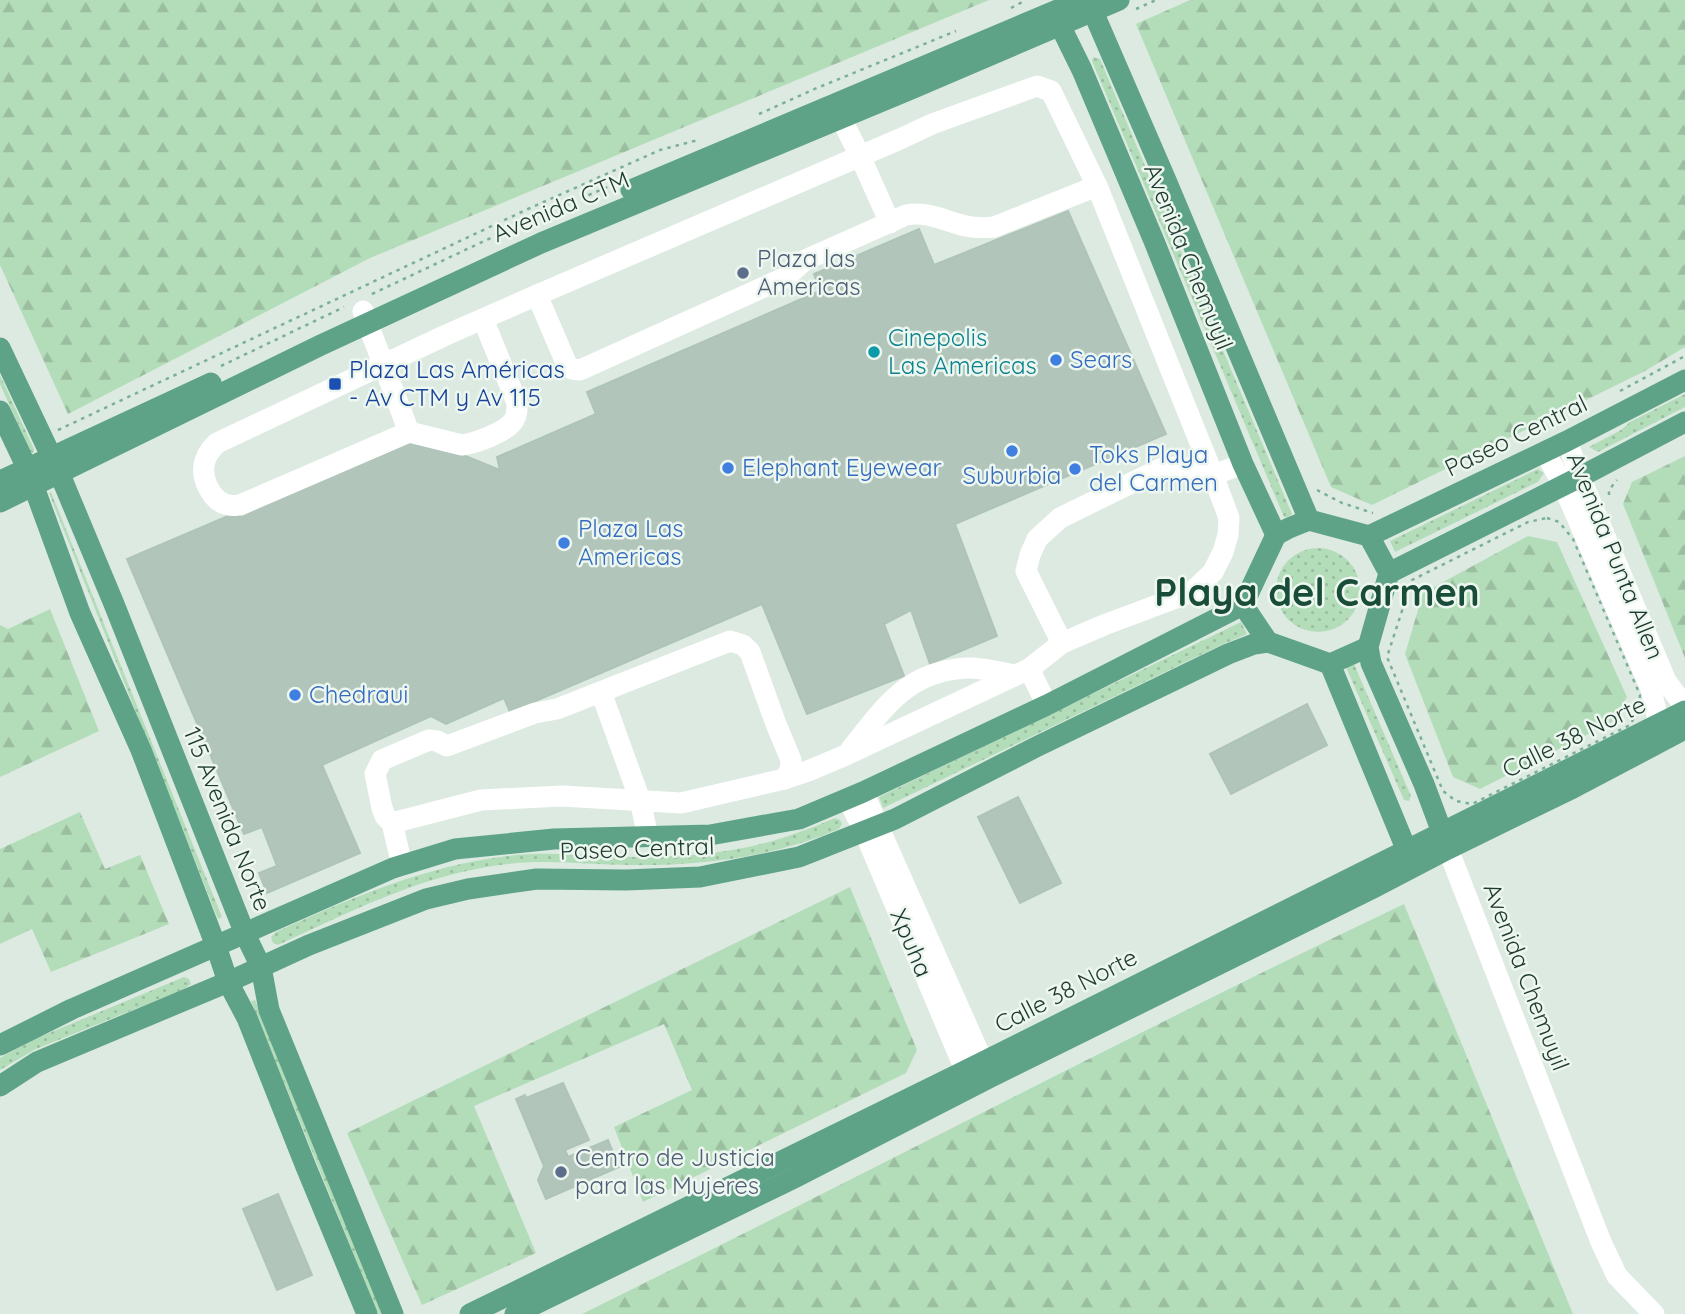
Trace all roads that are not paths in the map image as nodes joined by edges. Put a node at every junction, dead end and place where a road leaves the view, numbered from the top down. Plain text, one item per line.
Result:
1 (1087, 4) edge
2 (1126, 5) edge
3 (1054, 12) edge
4 (838, 111) junction
5 (860, 156) junction
6 (1097, 186) junction
7 (890, 223) junction
8 (537, 295) junction
9 (361, 309) junction
10 (484, 319) junction
11 (0, 348) edge
12 (383, 365) junction
13 (1685, 380) edge
14 (0, 411) edge
15 (1685, 422) edge
16 (409, 432) junction
17 (1567, 441) junction
18 (1545, 452) junction
19 (1242, 464) junction
20 (55, 466) junction
21 (1213, 475) junction
22 (30, 477) junction
23 (0, 481) edge
24 (1571, 481) junction
25 (0, 502) edge
26 (1309, 520) junction
27 (1276, 535) junction
28 (1369, 537) junction
29 (1389, 573) junction
30 (1243, 605) junction
31 (1268, 642) junction
32 (1062, 643) junction
33 (1377, 652) junction
34 (1330, 664) junction
35 (1022, 672) junction
36 (601, 692) junction
37 (1047, 705) junction
38 (1685, 709) edge
39 (1685, 729) edge
40 (1662, 732) junction
41 (846, 755) junction
42 (784, 779) junction
43 (855, 796) junction
44 (640, 800) junction
45 (392, 823) junction
46 (871, 829) junction
47 (648, 837) junction
48 (1445, 840) junction
49 (1410, 858) junction
50 (402, 865) junction
51 (244, 933) junction
52 (216, 946) junction
53 (261, 967) junction
54 (228, 982) junction
55 (2, 1042) edge
56 (978, 1074) junction
57 (0, 1086) edge
58 (367, 1314) edge
59 (393, 1314) edge
60 (470, 1314) edge
61 (515, 1314) edge
62 (1654, 1314) edge

1 - 2 main road, Avenida CTM
1 - 3 main road, Avenida CTM
1 - 26 main road, Avenida Chemuyil
3 - 4 main road, Avenida CTM
3 - 19 main road, Avenida Chemuyil
4 - 5 street
4 - 9 main road, Avenida CTM
5 - 6 street
5 - 7 street
5 - 8 street
6 - 7 street
6 - 21 street
7 - 8 street
8 - 10 street
9 - 12 street
9 - 20 main road, Avenida CTM
10 - 12 street
10 - 16 street
11 - 20 main road, 115 Avenida Norte
12 - 16 street
12 - 16 street
13 - 17 main road, Paseo Central
14 - 22 main road
15 - 24 main road
17 - 18 main road, Paseo Central
17 - 24 street, Avenida Punta Allen
18 - 24 street, Avenida Punta Allen
18 - 28 main road, Paseo Central
19 - 21 street
19 - 27 main road, Avenida Chemuyil
20 - 22 main road, Avenida CTM
20 - 51 main road, 115 Avenida Norte
21 - 32 street
21 - 32 street
22 - 23 main road
22 - 25 main road
22 - 52 main road
24 - 29 main road
24 - 38 street, Avenida Punta Allen
24 - 40 street, Avenida Punta Allen
26 - 27 main road
26 - 28 main road
27 - 30 main road
28 - 29 main road
29 - 33 main road
30 - 31 main road
30 - 37 main road, Paseo Central
31 - 34 main road
31 - 46 main road, Paseo Central
32 - 35 street
33 - 34 main road
33 - 48 main road, Avenida Chemuyil
34 - 49 main road
35 - 37 street
35 - 41 street
35 - 41 street
36 - 42 street
36 - 44 street
36 - 45 street
37 - 43 main road, Paseo Central
38 - 40 main road, Calle 38 Norte
39 - 40 main road, Calle 38 Norte
40 - 48 main road, Calle 38 Norte
41 - 42 street
42 - 44 street
43 - 46 street, Xpuha
43 - 47 main road, Paseo Central
44 - 45 street
44 - 47 street
45 - 50 street
46 - 53 main road, Paseo Central
46 - 56 street, Xpuha
47 - 50 main road, Paseo Central
48 - 49 main road, Calle 38 Norte
48 - 62 street, Avenida Chemuyil
49 - 56 main road, Calle 38 Norte
50 - 51 main road, Paseo Central
51 - 52 main road, Paseo Central
51 - 53 main road, 115 Avenida Norte
52 - 54 main road
52 - 55 main road, Paseo Central
53 - 54 main road, Paseo Central
53 - 59 main road, 115 Avenida Norte
54 - 57 main road, Paseo Central
54 - 58 main road
56 - 60 main road, Calle 38 Norte
56 - 61 main road, Calle 38 Norte

